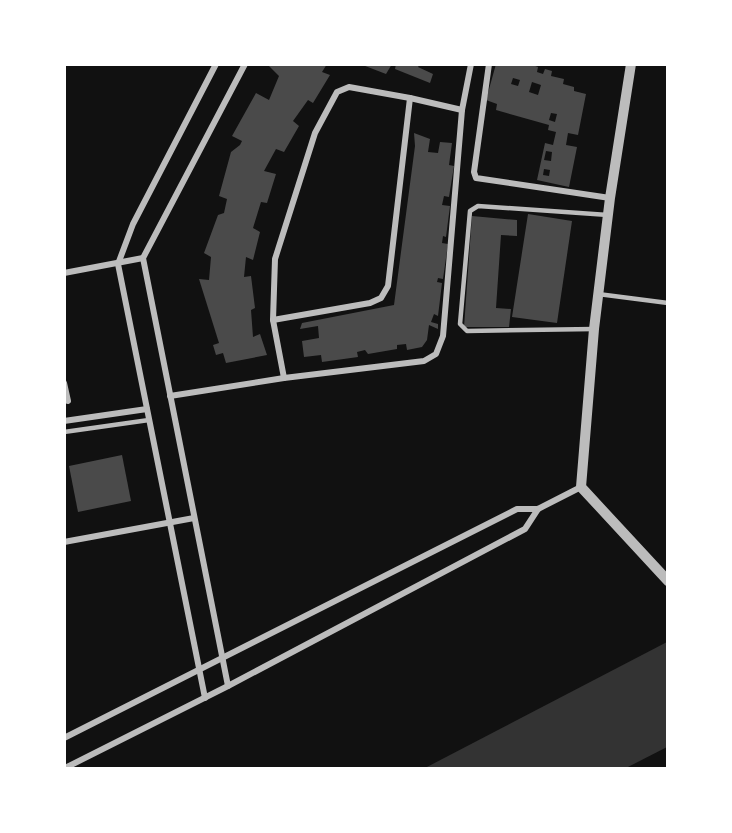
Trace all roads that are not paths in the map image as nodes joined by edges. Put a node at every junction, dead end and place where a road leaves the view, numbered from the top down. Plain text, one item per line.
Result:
1 (216, 64) edge
2 (245, 64) edge
3 (471, 64) edge
4 (489, 64) edge
5 (631, 64) edge
6 (410, 98) junction
7 (462, 110) junction
8 (610, 198) junction
9 (608, 215) junction
10 (143, 258) junction
11 (118, 264) junction
12 (64, 273) edge
13 (598, 294) junction
14 (668, 303) edge
15 (273, 320) junction
16 (594, 329) junction
17 (284, 378) junction
18 (64, 383) edge
19 (170, 396) junction
20 (68, 401) dead end
21 (147, 409) junction
22 (149, 420) junction
23 (64, 421) edge
24 (64, 432) edge
25 (581, 487) junction
26 (538, 509) junction
27 (195, 518) junction
28 (170, 523) junction
29 (64, 542) edge
30 (668, 581) edge
31 (222, 658) junction
32 (199, 670) junction
33 (228, 686) junction
34 (205, 698) junction
35 (64, 738) edge
36 (64, 768) edge

1 - 11 street
2 - 10 street
3 - 7 street
4 - 8 street
5 - 8 street
6 - 7 street
6 - 15 street
6 - 15 street
7 - 17 street
8 - 9 street
9 - 13 street
9 - 16 lane
10 - 11 street
10 - 19 street
11 - 12 street
11 - 21 street
13 - 14 lane
13 - 16 street
15 - 17 street
16 - 25 street
17 - 19 street
18 - 20 street
19 - 27 street
21 - 22 street
21 - 23 street
22 - 24 lane
22 - 28 street
25 - 26 street
25 - 30 street
26 - 31 street
26 - 33 street
27 - 28 street
27 - 31 street
28 - 29 street
28 - 32 street
31 - 32 street
31 - 33 street
32 - 34 street
32 - 35 street
33 - 34 street
34 - 36 street

